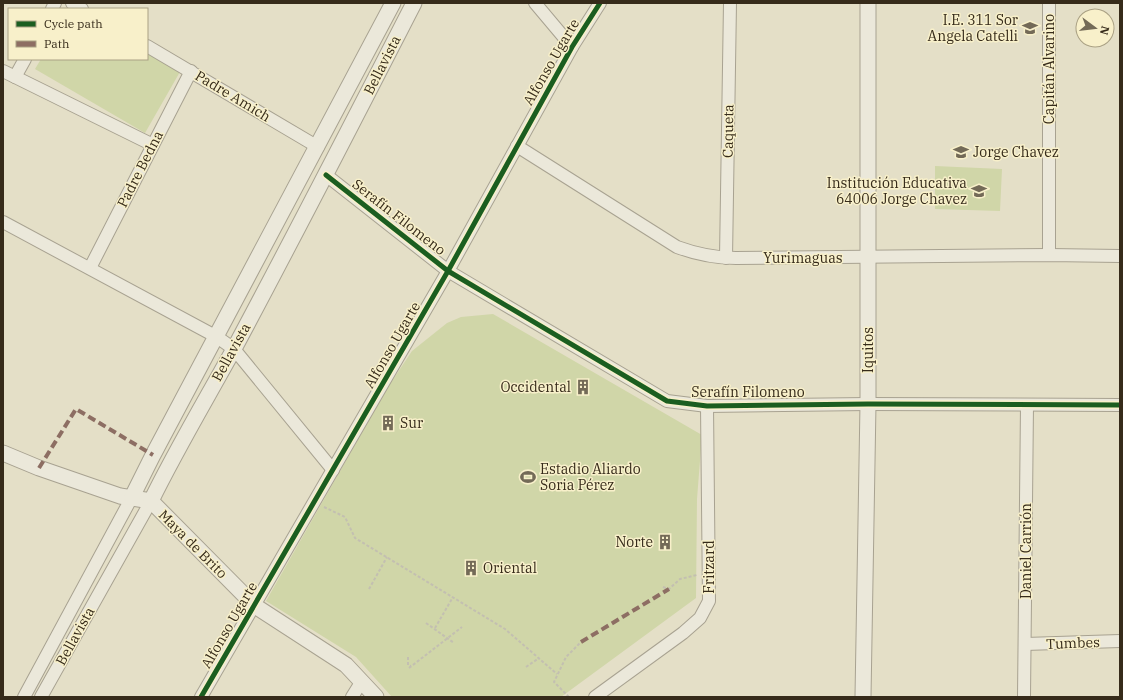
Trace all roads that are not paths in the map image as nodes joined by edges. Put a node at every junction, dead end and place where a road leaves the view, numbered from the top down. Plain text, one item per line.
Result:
1 (393, 3) edge
2 (414, 3) edge
3 (535, 3) edge
4 (600, 3) edge
5 (730, 3) edge
6 (868, 3) edge
7 (1049, 3) edge
8 (148, 47) edge
9 (572, 47) junction
10 (24, 60) edge
11 (3, 71) edge
12 (191, 71) junction
13 (15, 77) junction
14 (153, 145) junction
15 (517, 146) junction
16 (318, 147) junction
17 (326, 175) junction
18 (3, 222) edge
19 (1049, 255) junction
20 (1120, 256) edge
21 (869, 257) junction
22 (726, 258) junction
23 (90, 268) junction
24 (448, 271) junction
25 (217, 337) junction
26 (234, 349) junction
27 (868, 404) junction
28 (1027, 405) junction
29 (1120, 405) edge
30 (707, 406) junction
31 (3, 453) edge
32 (333, 470) junction
33 (132, 497) junction
34 (151, 501) junction
35 (255, 606) junction
36 (1120, 641) edge
37 (1025, 644) junction
38 (362, 682) junction
39 (24, 697) edge
40 (41, 697) edge
41 (201, 697) edge
42 (352, 697) edge
43 (376, 697) edge
44 (595, 697) edge
45 (864, 697) edge
46 (867, 697) edge
47 (1024, 697) edge

1 - 16 street, Bellavista
2 - 17 street, Bellavista
3 - 9 street
4 - 9 street, Alfonso Ugarte
5 - 22 street, Caqueta
6 - 21 street, Iquitos
7 - 19 street, Capitán Alvarino
8 - 12 street, Padre Amich
9 - 15 street, Alfonso Ugarte
10 - 13 street
11 - 13 street
12 - 14 street, Padre Bedna
12 - 16 street, Padre Amich
13 - 14 street
14 - 23 street, Padre Bedna
15 - 22 street, Yurimaguas
15 - 24 street, Alfonso Ugarte
16 - 25 street, Bellavista
17 - 24 street, Serafín Filomeno
17 - 26 street, Bellavista
18 - 23 street
19 - 20 street, Yurimaguas
19 - 21 street, Yurimaguas
21 - 22 street, Yurimaguas
21 - 27 street, Iquitos
23 - 25 street
24 - 30 street, Serafín Filomeno
24 - 32 street, Alfonso Ugarte
25 - 26 street
25 - 33 street, Bellavista
26 - 32 street
26 - 34 street, Bellavista
27 - 28 street, Serafín Filomeno
27 - 30 street, Serafín Filomeno
27 - 45 street, Iquitos
28 - 29 street, Serafín Filomeno
28 - 37 street, Daniel Carrión
30 - 44 street, Fritzard
31 - 33 street, Maya de Brito
32 - 35 street, Alfonso Ugarte
33 - 34 street, Maya de Brito
33 - 39 street, Bellavista
34 - 35 street, Maya de Brito
34 - 40 street, Bellavista
35 - 38 street, Maya de Brito
35 - 41 street, Alfonso Ugarte
36 - 37 street, Tumbes
37 - 47 street, Daniel Carrión
38 - 42 street
38 - 43 street, Maya de Brito
45 - 46 street

